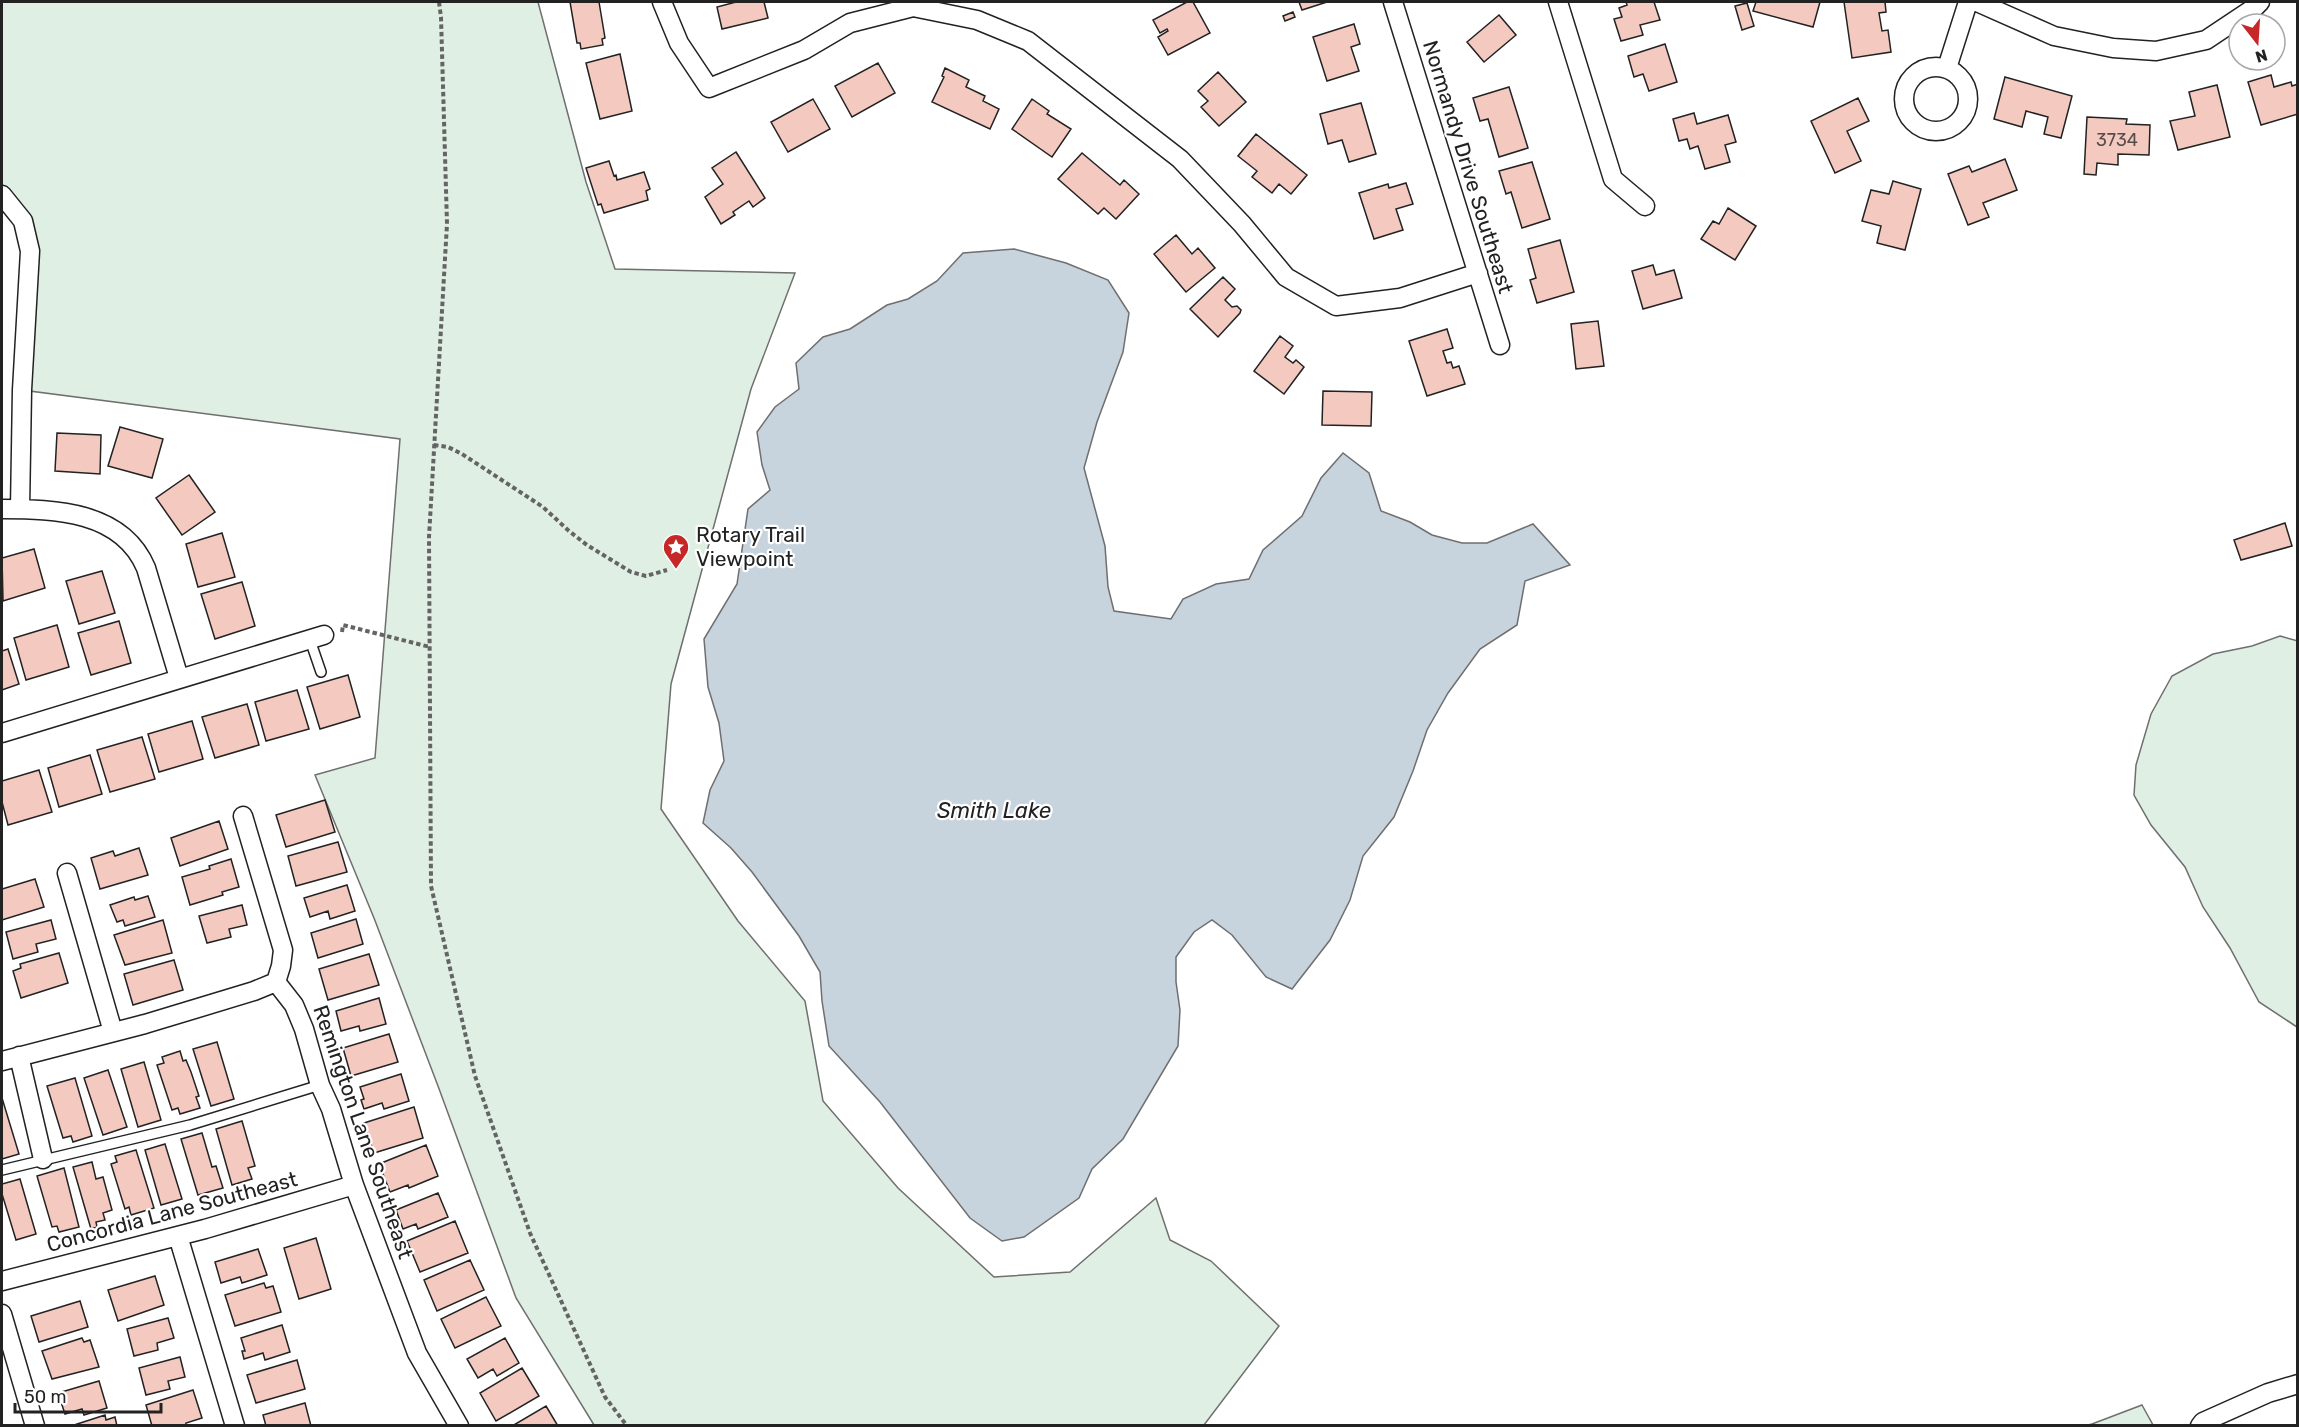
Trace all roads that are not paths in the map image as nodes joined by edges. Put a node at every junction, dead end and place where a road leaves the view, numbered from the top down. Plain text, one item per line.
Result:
1 (662, 2) edge
2 (1393, 2) edge
3 (1558, 2) edge
4 (1968, 2) edge
5 (1977, 2) edge
6 (2260, 2) edge
7 (1947, 68) dead end
8 (2, 195) edge
9 (1645, 206) dead end
10 (1478, 273) junction
11 (1500, 345) dead end
12 (11, 509) edge
13 (317, 638) joint
14 (321, 672) dead end
15 (179, 678) junction
16 (2, 733) edge
17 (243, 816) dead end
18 (67, 873) dead end
19 (276, 982) junction
20 (113, 1032) junction
21 (10, 1058) edge
22 (320, 1085) junction
23 (43, 1160) junction
24 (2, 1170) edge
25 (354, 1185) junction
26 (178, 1236) junction
27 (2, 1281) edge
28 (2, 1314) edge
29 (2298, 1384) edge
30 (35, 1425) edge
31 (235, 1425) edge
32 (459, 1425) edge
33 (2200, 1425) edge

1 - 10 street
2 - 10 street, Normandy Drive Southeast
3 - 9 street
4 - 7 street
5 - 6 street
8 - 12 street
10 - 11 street, Normandy Drive Southeast
12 - 15 street
13 - 14 lane
13 - 15 street
15 - 16 street
17 - 19 street
18 - 20 street
19 - 20 street
19 - 22 street, Remington Lane Southeast
20 - 21 street
21 - 23 street
22 - 23 lane
22 - 25 street, Remington Lane Southeast
23 - 24 lane
25 - 26 street, Concordia Lane Southeast
25 - 32 street, Remington Lane Southeast
26 - 27 street, Concordia Lane Southeast
26 - 31 street
28 - 30 street
29 - 33 street

